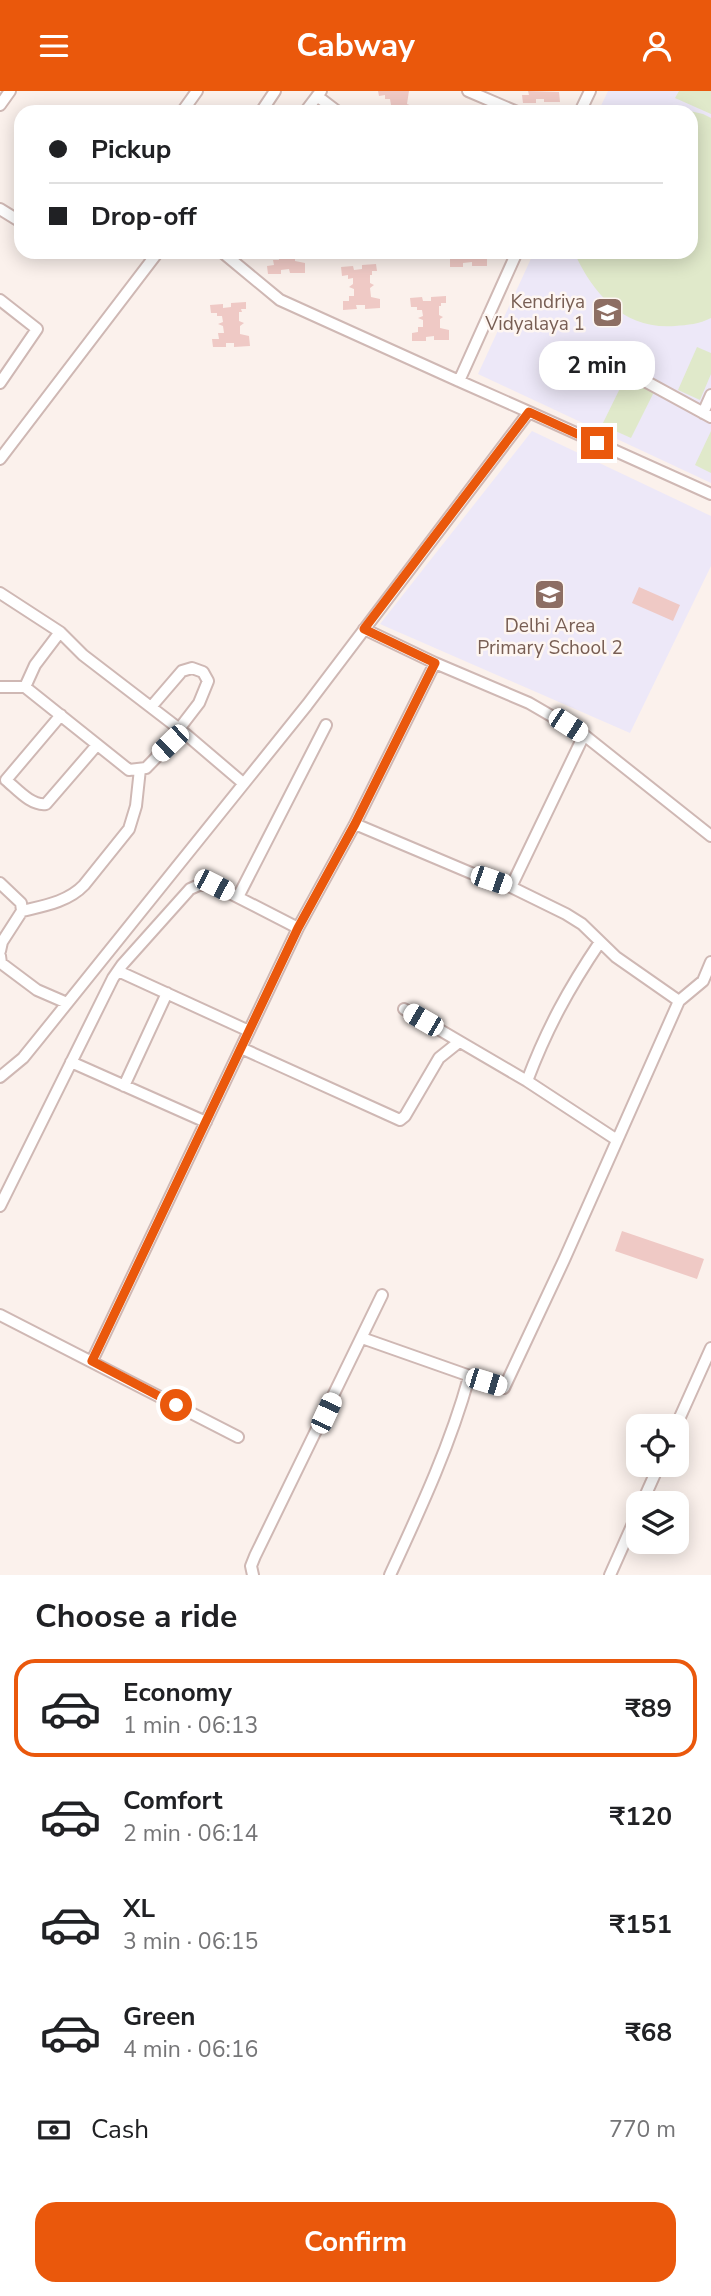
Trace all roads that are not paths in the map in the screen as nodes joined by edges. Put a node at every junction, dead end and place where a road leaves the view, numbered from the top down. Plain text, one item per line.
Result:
1 (10, 91) edge
2 (468, 91) edge
3 (0, 105) edge
4 (501, 105) edge
5 (153, 259) edge
6 (230, 259) edge
7 (514, 259) edge
8 (0, 300) edge
9 (621, 368) dead end
10 (459, 381) junction
11 (0, 383) edge
12 (711, 394) edge
13 (529, 412) junction
14 (707, 415) edge
15 (0, 459) edge
16 (711, 494) edge
17 (0, 593) edge
18 (364, 629) junction
19 (60, 632) junction
20 (435, 663) junction
21 (0, 687) edge
22 (25, 687) junction
23 (151, 707) junction
24 (61, 715) junction
25 (326, 725) dead end
26 (181, 730) junction
27 (584, 735) junction
28 (97, 745) junction
29 (140, 769) junction
30 (243, 783) junction
31 (355, 824) junction
32 (711, 836) edge
33 (0, 883) edge
34 (511, 887) junction
35 (238, 897) junction
36 (22, 911) junction
37 (298, 928) junction
38 (600, 942) junction
39 (0, 954) edge
40 (711, 962) edge
41 (118, 971) junction
42 (167, 993) junction
43 (680, 1001) junction
44 (67, 1003) junction
45 (404, 1009) dead end
46 (249, 1031) junction
47 (459, 1042) junction
48 (241, 1048) junction
49 (71, 1062) junction
50 (1, 1073) edge
51 (527, 1081) junction
52 (124, 1086) junction
53 (206, 1122) junction
54 (617, 1140) junction
55 (0, 1206) edge
56 (382, 1296) dead end
57 (0, 1315) edge
58 (362, 1338) junction
59 (711, 1348) edge
60 (92, 1361) junction
61 (469, 1377) junction
62 (681, 1414) edge
63 (237, 1437) dead end
64 (626, 1539) edge
65 (253, 1575) edge
66 (390, 1575) edge
67 (610, 1575) edge

1 - 3 street
2 - 4 street
5 - 15 street
6 - 10 street
7 - 10 street
8 - 11 street
9 - 14 street
10 - 13 street
12 - 14 street
13 - 16 street
13 - 18 street
17 - 19 street
18 - 20 street
18 - 30 street
19 - 22 street
19 - 23 street
20 - 27 street
20 - 31 street
21 - 22 street
22 - 24 street
23 - 26 street
23 - 26 street
24 - 28 street
24 - 28 street
25 - 35 street
26 - 29 street
26 - 30 street
27 - 32 street
27 - 34 street
28 - 29 street
29 - 36 street
30 - 44 street
31 - 34 street
31 - 37 street
33 - 36 street
34 - 38 street
35 - 37 street
35 - 41 street
36 - 39 street
37 - 46 street
38 - 43 street
38 - 51 street
39 - 44 street
40 - 43 street
41 - 42 street
41 - 49 street
42 - 46 street
42 - 52 street
43 - 54 street
44 - 50 street
45 - 47 street
46 - 48 street
47 - 48 street
47 - 51 street
48 - 53 street
49 - 52 street
49 - 55 street
51 - 54 street
52 - 53 street
53 - 60 street
54 - 61 street
56 - 58 street
57 - 60 street
58 - 61 street
58 - 65 street
59 - 62 street
60 - 63 street
61 - 66 street
64 - 67 street

